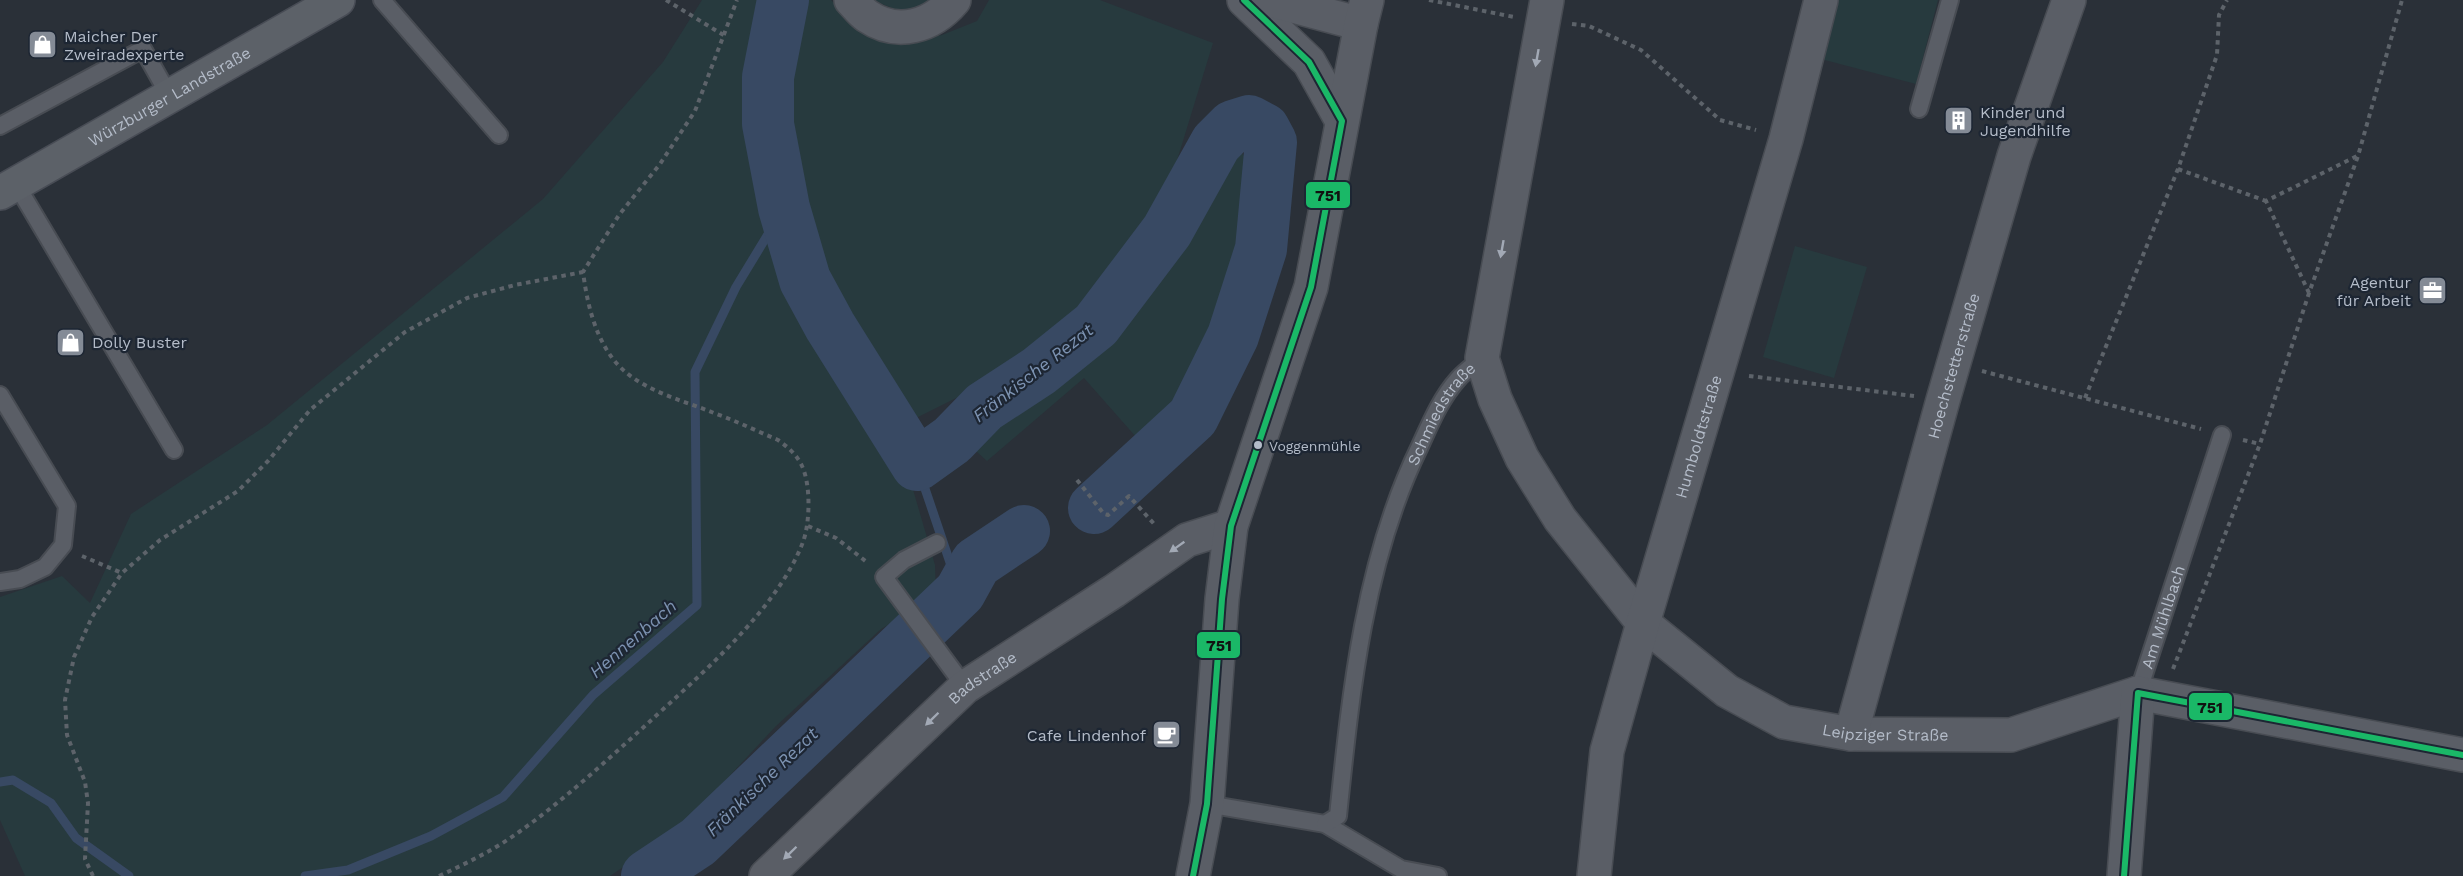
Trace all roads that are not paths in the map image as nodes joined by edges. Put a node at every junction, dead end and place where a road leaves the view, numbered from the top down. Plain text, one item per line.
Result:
1 (338, 0) edge
2 (382, 0) edge
3 (851, 0) edge
4 (954, 0) edge
5 (1244, 0) edge
6 (1270, 0) edge
7 (1821, 0) edge
8 (1950, 0) edge
9 (2069, 0) edge
10 (1545, 10) edge
11 (1364, 12) edge
12 (170, 97) junction
13 (1919, 109) dead end
14 (1342, 121) junction
15 (0, 126) edge
16 (499, 135) dead end
17 (8, 189) edge
18 (1482, 358) junction
19 (0, 394) edge
20 (2222, 435) road end
21 (174, 450) dead end
22 (1231, 526) junction
23 (937, 543) dead end
24 (0, 582) edge
25 (1642, 623) junction
26 (965, 687) junction
27 (2150, 695) junction
28 (1851, 734) junction
29 (2463, 755) edge
30 (1207, 804) junction
31 (1325, 824) junction
32 (766, 876) edge
33 (1193, 876) edge
34 (1438, 876) edge
35 (1594, 876) edge
36 (2124, 876) edge

1 - 12 main road, Würzburger Landstraße
2 - 16 lane
3 - 4 street
5 - 14 street
6 - 11 street
7 - 25 street, Humboldtstraße
8 - 13 lane
9 - 28 street, Hoechstetterstraße
10 -> 18 street, Schmiedstraße
11 - 14 street
12 - 15 lane
12 - 17 main road, Würzburger Landstraße
14 - 22 street
17 - 21 lane
18 - 25 street, Leipziger Straße
18 - 31 lane, Schmiedstraße
19 - 24 lane
20 - 27 lane, Am Mühlbach
22 -> 26 street, Badstraße
22 - 30 street
23 - 26 lane
25 - 28 street, Leipziger Straße
25 - 35 street, Humboldtstraße
26 -> 32 street, Badstraße
27 - 28 street, Leipziger Straße
27 - 29 street, Leipziger Straße
27 - 36 street, Am Mühlbach
30 - 31 lane
30 - 33 street
31 - 34 lane

